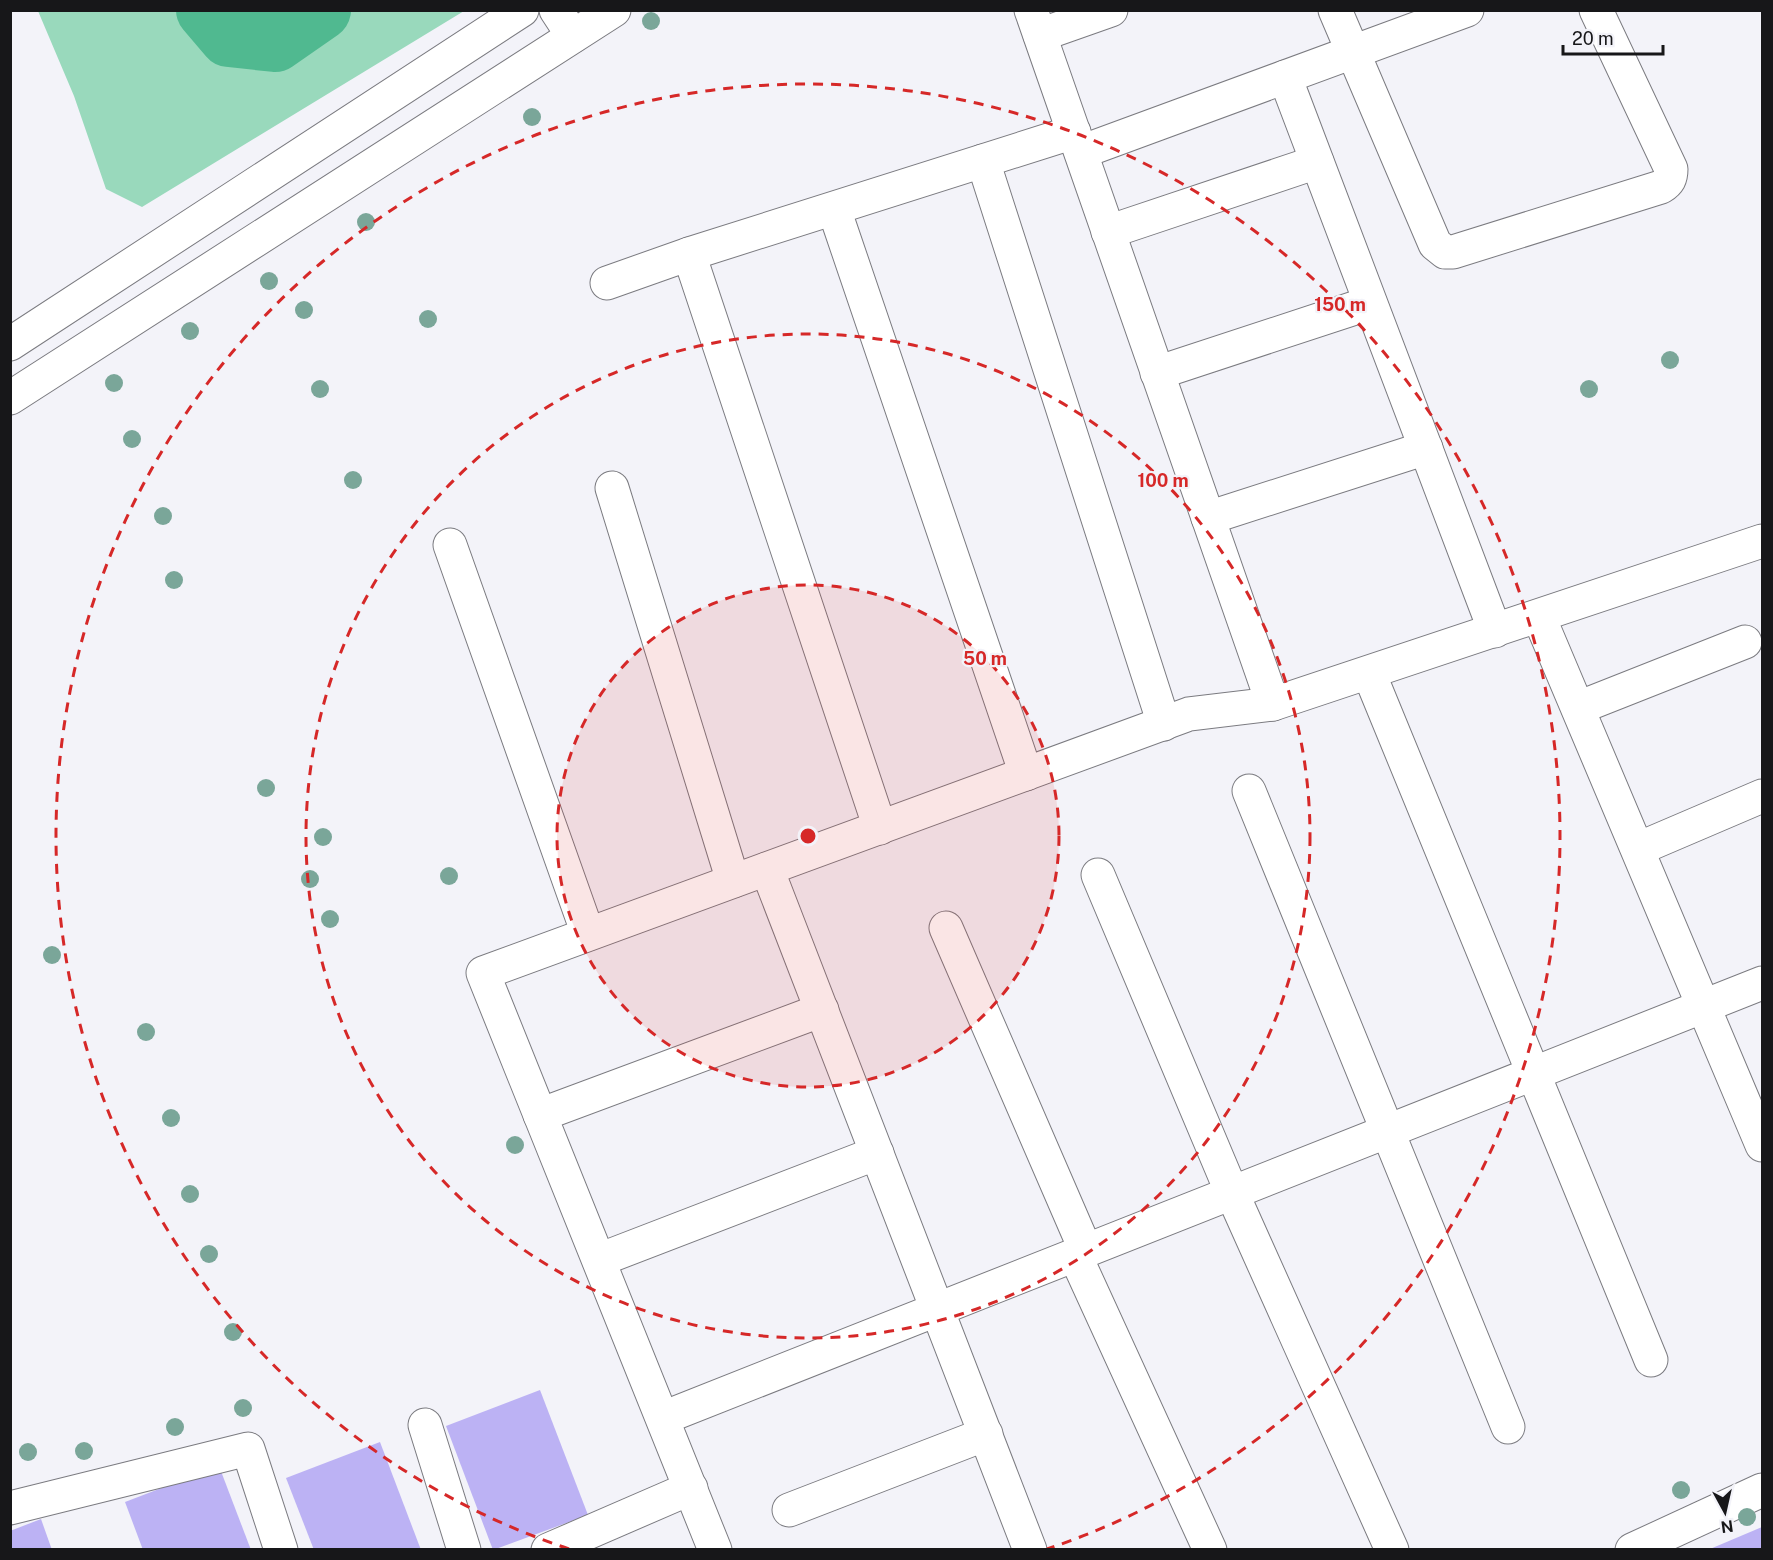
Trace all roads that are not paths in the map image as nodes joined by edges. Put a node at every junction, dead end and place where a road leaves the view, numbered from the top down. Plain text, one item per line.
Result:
1 (522, 10) edge
2 (1111, 10) edge
3 (1335, 10) edge
4 (1467, 10) edge
5 (1596, 10) edge
6 (612, 11) edge
7 (565, 23) edge
8 (1036, 23) edge
9 (1353, 52) junction
10 (1285, 77) junction
11 (1077, 142) junction
12 (983, 161) junction
13 (1317, 162) junction
14 (834, 209) junction
15 (1108, 232) junction
16 (689, 254) junction
17 (607, 283) dead end
18 (1370, 303) junction
19 (10, 344) edge
20 (1157, 373) junction
21 (10, 398) edge
22 (1426, 448) junction
23 (612, 488) dead end
24 (1208, 518) junction
25 (1762, 541) edge
26 (450, 545) dead end
27 (1539, 616) junction
28 (1496, 631) junction
29 (1745, 642) dead end
30 (1369, 673) junction
31 (1273, 704) junction
32 (1578, 708) junction
33 (1164, 724) junction
34 (1026, 774) junction
35 (1249, 791) dead end
36 (1762, 796) edge
37 (880, 828) junction
38 (1638, 849) junction
39 (767, 869) junction
40 (1098, 875) dead end
41 (733, 881) junction
42 (946, 928) dead end
43 (588, 934) junction
44 (1762, 983) edge
45 (1704, 1006) junction
46 (822, 1010) junction
47 (1533, 1074) junction
48 (540, 1115) junction
49 (1388, 1131) junction
50 (1760, 1132) edge
51 (877, 1153) junction
52 (1232, 1193) junction
53 (1080, 1253) junction
54 (598, 1260) junction
55 (937, 1310) junction
56 (1651, 1360) dead end
57 (663, 1418) junction
58 (425, 1425) dead end
59 (1508, 1427) dead end
60 (986, 1434) junction
61 (691, 1488) junction
62 (1762, 1490) edge
63 (10, 1508) edge
64 (789, 1510) dead end
65 (281, 1550) edge
66 (464, 1550) edge
67 (548, 1550) edge
68 (715, 1550) edge
69 (1030, 1550) edge
70 (1210, 1550) edge
71 (1392, 1550) edge
72 (1632, 1550) edge

1 - 19 street
2 - 8 street
3 - 9 street
4 - 9 street
5 - 9 street
6 - 7 street
7 - 21 street
8 - 11 street
9 - 10 street
10 - 11 street
10 - 13 street
11 - 12 street
11 - 15 street
12 - 14 street
12 - 33 street
13 - 15 street
13 - 18 street
14 - 16 street
14 - 34 street
15 - 20 street
16 - 17 street
16 - 37 street
18 - 20 street
18 - 22 street
20 - 24 street
22 - 24 street
22 - 28 street
23 - 41 street
24 - 31 street
25 - 27 street
26 - 43 street
27 - 28 street
27 - 32 street
28 - 30 street
29 - 32 street
30 - 31 street
30 - 47 street
31 - 33 street
32 - 38 street
33 - 34 street
34 - 37 street
35 - 49 street
36 - 38 street
37 - 39 street
38 - 45 street
39 - 41 street
39 - 46 street
40 - 52 street
41 - 43 street
42 - 53 street
43 - 48 street
44 - 45 street
45 - 47 street
45 - 50 street
46 - 48 street
46 - 51 street
47 - 49 street
47 - 56 street
48 - 54 street
49 - 52 street
49 - 59 street
51 - 54 street
51 - 55 street
52 - 53 street
52 - 71 street
53 - 55 street
53 - 70 street
54 - 57 street
55 - 57 street
55 - 60 street
57 - 61 street
58 - 66 street
60 - 64 street
60 - 69 street
61 - 67 street
61 - 68 street
62 - 72 street
63 - 65 street

